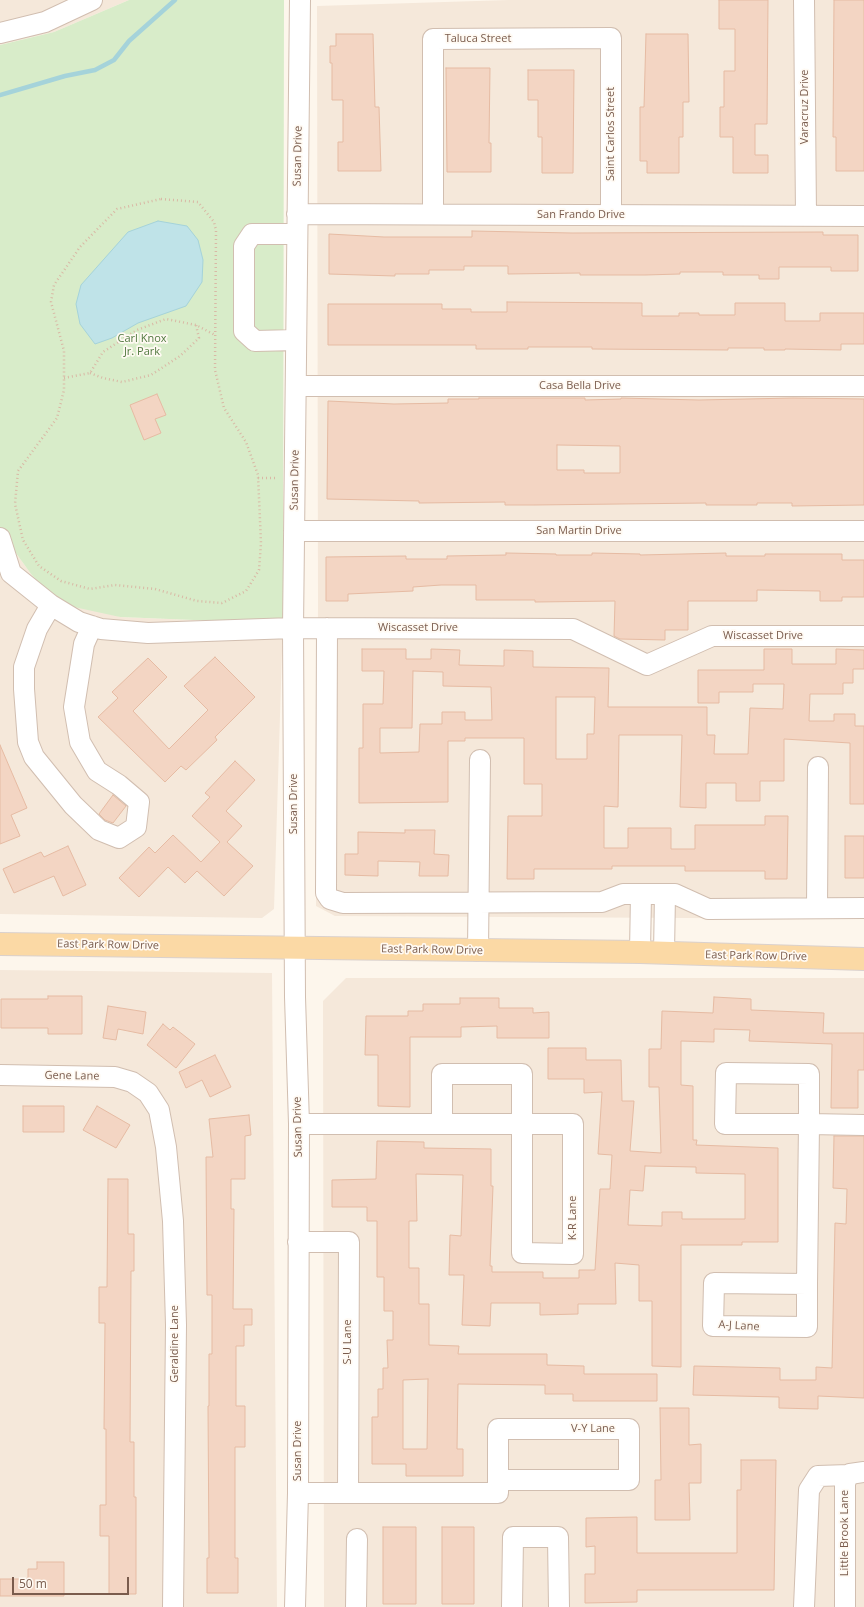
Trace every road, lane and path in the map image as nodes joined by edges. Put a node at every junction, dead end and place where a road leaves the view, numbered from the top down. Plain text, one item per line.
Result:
1 (92, 0) edge
2 (300, 0) edge
3 (804, 0) edge
4 (0, 33) edge
5 (611, 53) joint
6 (433, 214) junction
7 (806, 215) junction
8 (611, 216) junction
9 (864, 216) edge
10 (297, 224) junction
11 (196, 325) junction
12 (215, 334) junction
13 (296, 340) junction
14 (90, 373) junction
15 (64, 378) junction
16 (296, 386) junction
17 (864, 386) edge
18 (294, 531) junction
19 (864, 531) edge
20 (1, 549) edge
21 (51, 605) junction
22 (92, 626) junction
23 (293, 628) junction
24 (322, 628) junction
25 (864, 636) edge
26 (480, 760) dead end
27 (818, 767) dead end
28 (641, 894) junction
29 (665, 894) junction
30 (478, 903) junction
31 (817, 908) junction
32 (864, 908) edge
33 (0, 944) edge
34 (296, 948) junction
35 (478, 951) junction
36 (640, 952) junction
37 (664, 953) junction
38 (864, 959) edge
39 (0, 1075) edge
40 (140, 1088) joint
41 (299, 1124) junction
42 (442, 1124) junction
43 (522, 1124) junction
44 (809, 1124) junction
45 (864, 1125) edge
46 (298, 1242) junction
47 (807, 1284) junction
48 (856, 1474) edge
49 (498, 1480) junction
50 (298, 1493) junction
51 (348, 1493) junction
52 (357, 1539) dead end
53 (173, 1607) edge
54 (295, 1607) edge
55 (356, 1607) edge
56 (512, 1607) edge
57 (559, 1607) edge
58 (804, 1607) edge
59 (845, 1607) edge

1 - 4 street
2 - 10 street, Susan Drive
3 - 7 street, Varacruz Drive
5 - 6 street, Taluca Street
5 - 8 street, Saint Carlos Street
6 - 8 street, San Frando Drive
6 - 10 street, San Frando Drive
7 - 8 street, San Frando Drive
7 - 9 street, San Frando Drive
10 - 13 street, Susan Drive
10 - 13 street, San Frando Drive
11 - 12 path
11 - 14 path
11 - 14 path
12 - 15 path
12 - 15 path
13 - 16 street, Susan Drive
14 - 15 path
16 - 17 street, Casa Bella Drive
16 - 18 street, Susan Drive
18 - 19 street, San Martin Drive
18 - 23 street, Susan Drive
20 - 21 street, Wiscasset Drive
21 - 22 street, Wiscasset Drive
21 - 22 street
22 - 23 street, Wiscasset Drive
23 - 24 street, Wiscasset Drive
23 - 34 street, Susan Drive
24 - 25 street, Wiscasset Drive
24 - 30 street
26 - 30 street
27 - 31 street
28 - 29 street
28 - 30 street
28 - 36 street
29 - 31 street
29 - 37 street
30 - 35 street
31 - 32 street
33 - 34 main road, East Park Row Drive
34 - 35 main road, East Park Row Drive
34 - 41 street, Susan Drive
35 - 36 main road, East Park Row Drive
36 - 37 main road, East Park Row Drive
37 - 38 main road, East Park Row Drive
39 - 40 street, Gene Lane
40 - 53 street, Geraldine Lane
41 - 42 street, K-R Lane
41 - 46 street, Susan Drive
42 - 43 street, K-R Lane
42 - 43 street
43 - 43 street, K-R Lane
44 - 44 street, A-J Lane
44 - 45 street, A-J Lane
44 - 47 street, A-J Lane
46 - 50 street, Susan Drive
46 - 51 street, S-U Lane
47 - 47 street, A-J Lane
48 - 58 street
48 - 59 street, Little Brook Lane
49 - 49 street, V-Y Lane
49 - 51 street, V-Y Lane
50 - 51 street, V-Y Lane
50 - 54 street, Susan Drive
52 - 55 street
56 - 57 street

